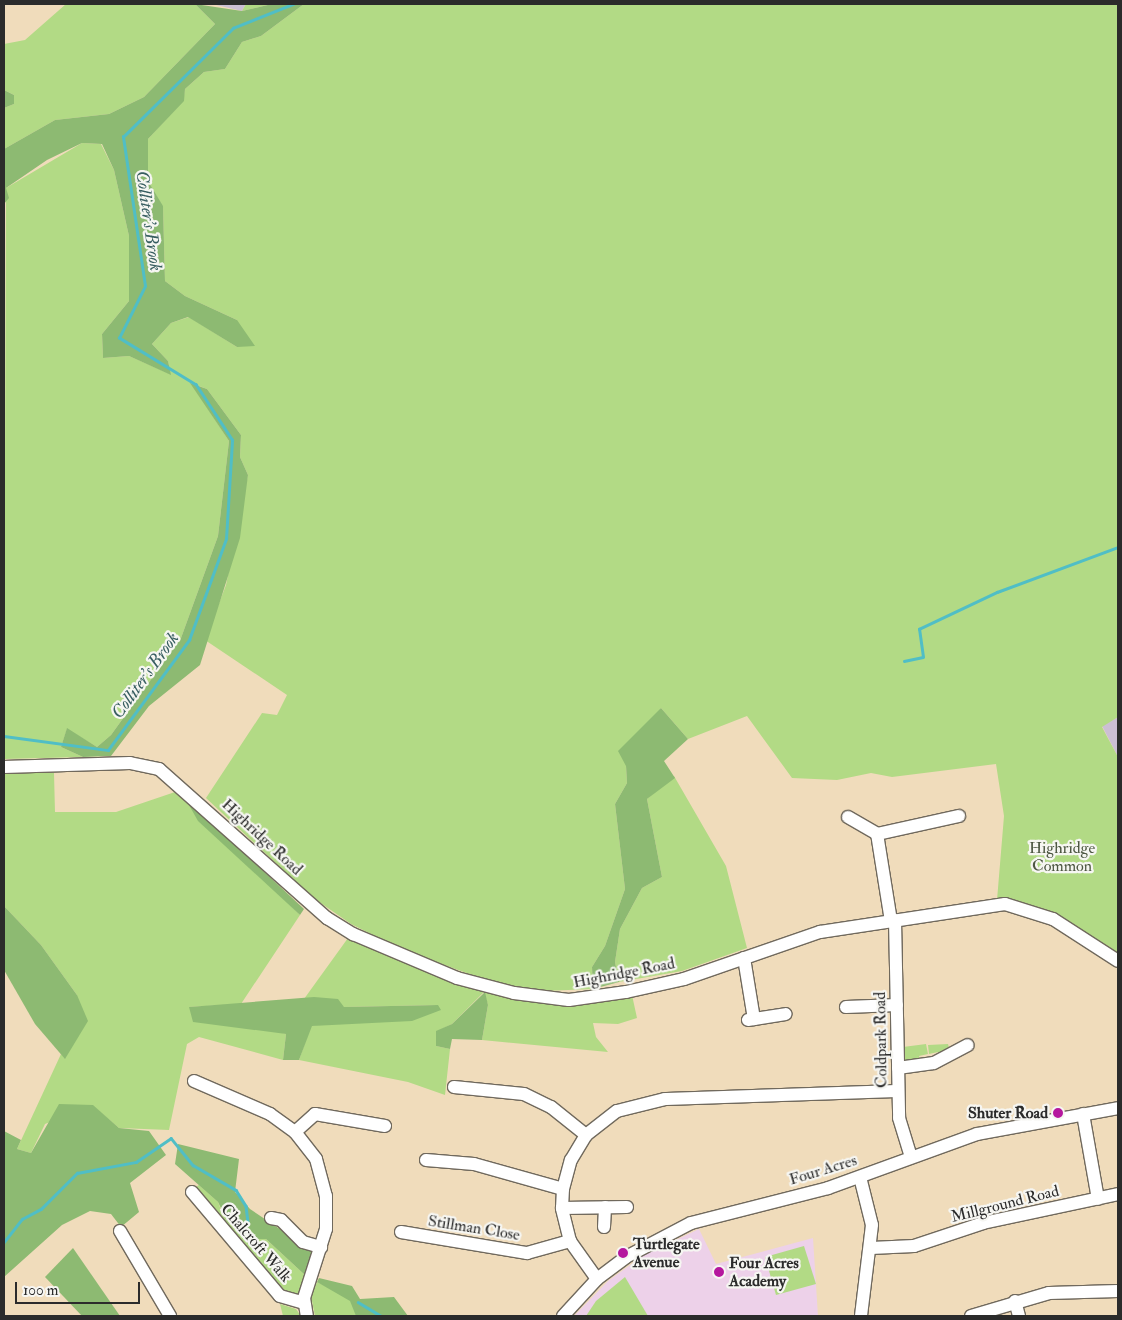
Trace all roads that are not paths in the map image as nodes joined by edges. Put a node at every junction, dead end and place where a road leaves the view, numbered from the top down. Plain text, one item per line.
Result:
1 (4, 767) edge
2 (959, 816) dead end
3 (847, 817) dead end
4 (877, 834) junction
5 (893, 921) junction
6 (744, 958) junction
7 (1118, 961) edge
8 (897, 1004) junction
9 (846, 1007) dead end
10 (786, 1014) dead end
11 (968, 1045) dead end
12 (898, 1068) junction
13 (194, 1082) dead end
14 (454, 1087) dead end
15 (898, 1091) junction
16 (1118, 1108) edge
17 (1083, 1114) junction
18 (385, 1126) dead end
19 (295, 1132) junction
20 (586, 1135) junction
21 (911, 1157) junction
22 (426, 1160) dead end
23 (860, 1177) junction
24 (564, 1189) junction
25 (192, 1192) dead end
26 (1118, 1194) edge
27 (1098, 1199) junction
28 (605, 1207) junction
29 (627, 1207) dead end
30 (562, 1208) junction
31 (271, 1218) dead end
32 (604, 1227) dead end
33 (401, 1232) dead end
34 (120, 1236) dead end
35 (570, 1241) junction
36 (321, 1247) junction
37 (871, 1248) junction
38 (597, 1279) junction
39 (1118, 1291) edge
40 (1015, 1301) junction
41 (304, 1303) junction
42 (170, 1316) edge
43 (307, 1316) edge
44 (563, 1316) edge
45 (861, 1316) edge
46 (971, 1316) edge
47 (1019, 1316) edge

1 - 6 street, Highridge Road
2 - 4 street
3 - 4 street
4 - 5 street, Coldpark Road
5 - 6 street, Highridge Road
5 - 7 street, Highridge Road
5 - 8 street, Coldpark Road
6 - 10 street
8 - 9 street
8 - 12 street, Coldpark Road
11 - 12 street
12 - 15 street, Coldpark Road
13 - 19 street
14 - 20 street
15 - 20 street
15 - 21 street, Coldpark Road
16 - 17 street, Four Acres
17 - 21 street, Four Acres
17 - 27 street
18 - 19 street
19 - 36 street
20 - 24 street
21 - 23 street, Four Acres
22 - 24 street
23 - 37 street
23 - 38 street, Four Acres
24 - 30 street
25 - 41 street, Chalcroft Walk
26 - 27 street, Millground Road
27 - 37 street, Millground Road
28 - 29 street
28 - 30 street
28 - 32 street
30 - 35 street
31 - 36 street
33 - 35 street, Stillman Close
34 - 42 street
35 - 38 street
36 - 41 street
37 - 45 street
38 - 44 street, Four Acres
39 - 40 street
40 - 46 street
40 - 47 street
41 - 43 street

